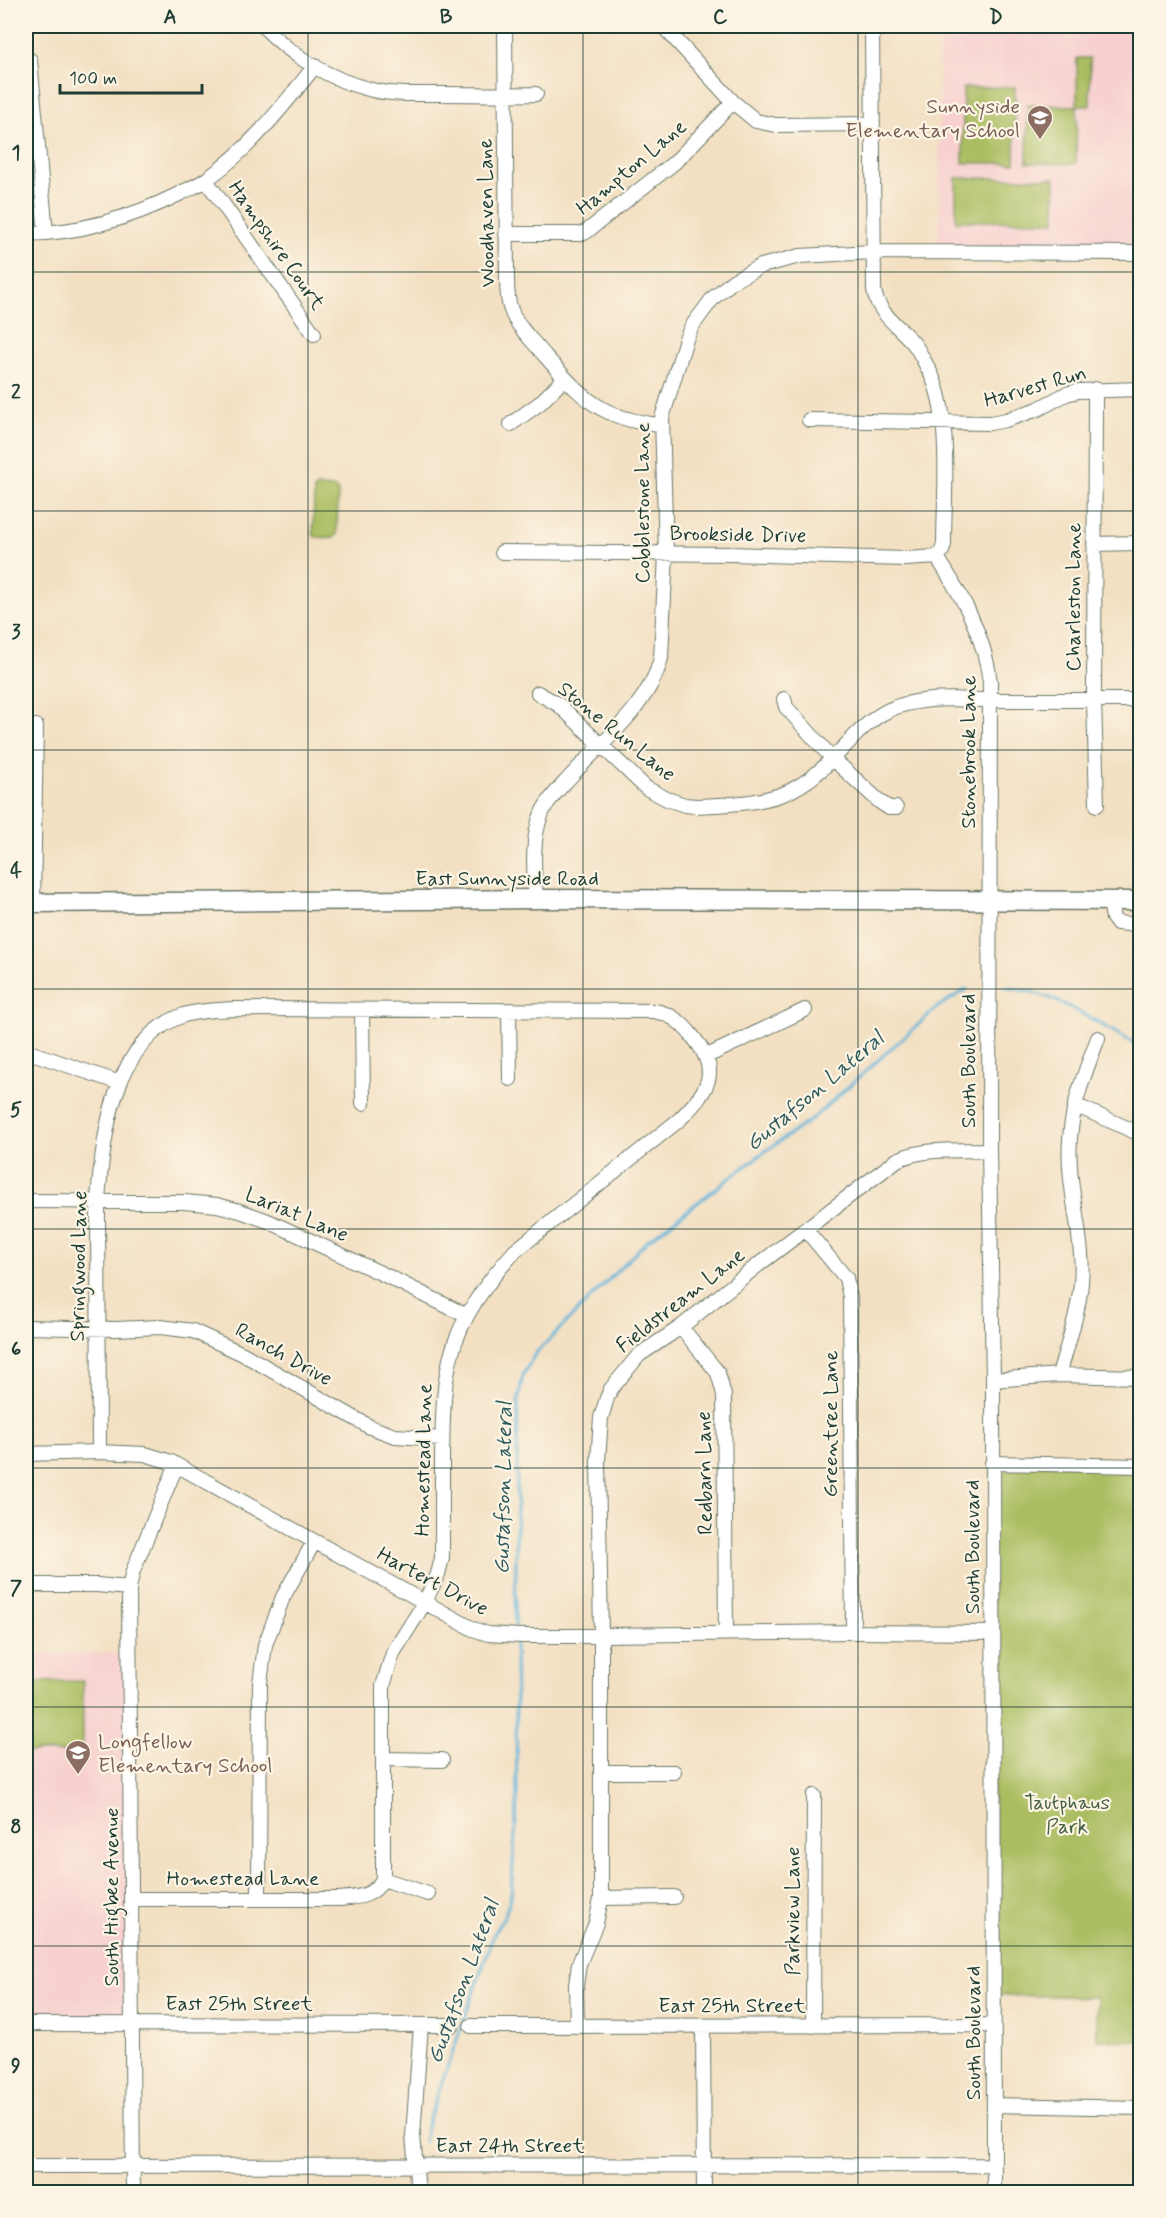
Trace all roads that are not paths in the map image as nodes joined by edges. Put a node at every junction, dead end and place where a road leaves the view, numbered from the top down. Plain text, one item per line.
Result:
1 (263, 26) edge
2 (505, 26) edge
3 (663, 26) edge
4 (872, 26) edge
5 (30, 60) dead end
6 (315, 66) junction
7 (536, 94) dead end
8 (505, 95) junction
9 (733, 102) junction
10 (873, 124) junction
11 (206, 180) junction
12 (46, 233) junction
13 (26, 234) edge
14 (506, 234) junction
15 (873, 252) junction
16 (1140, 253) edge
17 (314, 334) dead end
18 (565, 378) junction
19 (1095, 389) junction
20 (1140, 389) edge
21 (809, 420) dead end
22 (942, 422) junction
23 (511, 424) dead end
24 (660, 425) junction
25 (1140, 543) edge
26 (1094, 544) junction
27 (502, 552) dead end
28 (666, 554) junction
29 (937, 557) junction
30 (538, 693) dead end
31 (783, 699) dead end
32 (990, 700) junction
33 (1094, 700) junction
34 (1140, 700) edge
35 (36, 726) dead end
36 (600, 744) junction
37 (833, 759) junction
38 (1097, 805) dead end
39 (896, 808) dead end
40 (536, 899) junction
41 (1110, 901) junction
42 (1140, 901) edge
43 (990, 902) junction
44 (29, 903) edge
45 (1140, 925) edge
46 (362, 1010) junction
47 (509, 1010) junction
48 (805, 1010) dead end
49 (1098, 1038) dead end
50 (26, 1052) edge
51 (708, 1060) junction
52 (510, 1079) dead end
53 (120, 1083) junction
54 (363, 1102) dead end
55 (1075, 1105) junction
56 (1140, 1134) edge
57 (989, 1150) junction
58 (98, 1200) junction
59 (26, 1201) edge
60 (807, 1230) junction
61 (467, 1316) junction
62 (26, 1327) edge
63 (99, 1327) junction
64 (681, 1327) junction
65 (1059, 1375) junction
66 (1140, 1377) edge
67 (993, 1380) junction
68 (442, 1439) junction
69 (99, 1452) junction
70 (26, 1454) edge
71 (992, 1463) junction
72 (176, 1466) junction
73 (1140, 1466) edge
74 (314, 1542) junction
75 (26, 1585) edge
76 (129, 1588) junction
77 (425, 1602) junction
78 (853, 1632) junction
79 (726, 1633) junction
80 (993, 1633) junction
81 (601, 1635) junction
82 (385, 1759) junction
83 (442, 1760) dead end
84 (601, 1772) junction
85 (674, 1772) dead end
86 (814, 1796) dead end
87 (383, 1879) junction
88 (428, 1894) dead end
89 (674, 1897) dead end
90 (601, 1898) junction
91 (131, 1899) junction
92 (259, 1899) junction
93 (26, 2024) edge
94 (132, 2024) junction
95 (421, 2025) junction
96 (452, 2025) dead end
97 (994, 2025) junction
98 (471, 2026) dead end
99 (577, 2026) junction
100 (703, 2026) junction
101 (813, 2026) junction
102 (994, 2105) junction
103 (1140, 2108) edge
104 (704, 2165) junction
105 (994, 2165) junction
106 (26, 2166) edge
107 (133, 2166) junction
108 (417, 2167) junction
109 (133, 2193) edge
110 (418, 2193) edge
111 (704, 2193) edge
112 (994, 2193) edge

1 - 6 street
2 - 8 street, Woodhaven Lane
3 - 9 street
4 - 10 street
5 - 12 street
6 - 8 street
6 - 11 street
7 - 8 street
8 - 14 street, Woodhaven Lane
9 - 10 street
9 - 14 street, Hampton Lane
10 - 15 street
11 - 12 street
11 - 17 street, Hampshire Court
12 - 13 street
14 - 18 street, Woodhaven Lane
15 - 16 street, Cobblestone Lane
15 - 22 street
15 - 24 street, Cobblestone Lane
18 - 23 street
18 - 24 street, Woodhaven Lane
19 - 20 street, Harvest Run
19 - 22 street, Harvest Run
19 - 26 street, Charleston Lane
21 - 22 street, Harvest Run
22 - 29 street
24 - 28 street, Cobblestone Lane
25 - 26 street
26 - 33 street, Charleston Lane
27 - 28 street, Brookside Drive
28 - 29 street, Brookside Drive
28 - 36 street, Cobblestone Lane
29 - 32 street, Stonebrook Lane
30 - 36 street, Stone Run Lane
31 - 37 street
32 - 33 street, Stone Run Lane
32 - 37 street, Stone Run Lane
32 - 43 street, Stonebrook Lane
33 - 34 street, Stone Run Lane
33 - 38 street, Charleston Lane
35 - 44 street
36 - 37 street, Stone Run Lane
36 - 40 street, Cobblestone Lane
37 - 39 street
40 - 43 main road, East Sunnyside Road
40 - 44 main road, East Sunnyside Road
41 - 42 main road, East Sunnyside Road
41 - 43 main road, East Sunnyside Road
41 - 45 street
43 - 57 street, South Boulevard
46 - 47 street, Springwood Lane
46 - 53 street, Springwood Lane
46 - 54 street
47 - 51 street, Springwood Lane
47 - 52 street
48 - 51 street
49 - 55 street
50 - 53 street
51 - 61 street, Homestead Lane
53 - 58 street, Springwood Lane
55 - 56 street
55 - 65 street
57 - 60 street, Fieldstream Lane
57 - 67 street, South Boulevard
58 - 59 street, Lariat Lane
58 - 61 street, Lariat Lane
58 - 63 street, Springwood Lane
60 - 64 street, Fieldstream Lane
60 - 78 street, Greentree Lane
61 - 68 street, Homestead Lane
62 - 63 street, Ranch Drive
63 - 68 street, Ranch Drive
63 - 69 street, Springwood Lane
64 - 79 street, Redbarn Lane
64 - 81 street, Fieldstream Lane
65 - 66 street
65 - 67 street
67 - 71 street, South Boulevard
68 - 77 street, Homestead Lane
69 - 70 street, Hartert Drive
69 - 72 street, Hartert Drive
71 - 73 street
71 - 80 street, South Boulevard
72 - 74 street, Hartert Drive
72 - 76 street, South Higbee Avenue
74 - 77 street, Hartert Drive
74 - 92 street
75 - 76 street
76 - 91 street, South Higbee Avenue
77 - 81 street, Hartert Drive
77 - 82 street, Homestead Lane
78 - 79 street, Hartert Drive
78 - 80 street, Hartert Drive
79 - 81 street, Hartert Drive
80 - 97 street, South Boulevard
81 - 84 street, Fieldstream Lane
82 - 83 street
82 - 87 street, Homestead Lane
84 - 85 street
84 - 90 street, Fieldstream Lane
86 - 101 street, Parkview Lane
87 - 88 street
87 - 92 street, Homestead Lane
89 - 90 street
90 - 99 street, Fieldstream Lane
91 - 92 street, Homestead Lane
91 - 94 street, South Higbee Avenue
93 - 94 street, East 25th Street
94 - 95 street, East 25th Street
94 - 107 street, South Higbee Avenue
95 - 96 street, East 25th Street
95 - 108 street
97 - 101 street, East 25th Street
97 - 102 street, South Boulevard
98 - 99 street, East 25th Street
99 - 100 street, East 25th Street
100 - 101 street, East 25th Street
100 - 104 street
102 - 103 street
102 - 105 street, South Boulevard
104 - 105 street, East 24th Street
104 - 108 street, East 24th Street
104 - 111 street
105 - 112 street, South Boulevard
106 - 107 street, East 24th Street
107 - 108 street, East 24th Street
107 - 109 street, South Higbee Avenue
108 - 110 street

